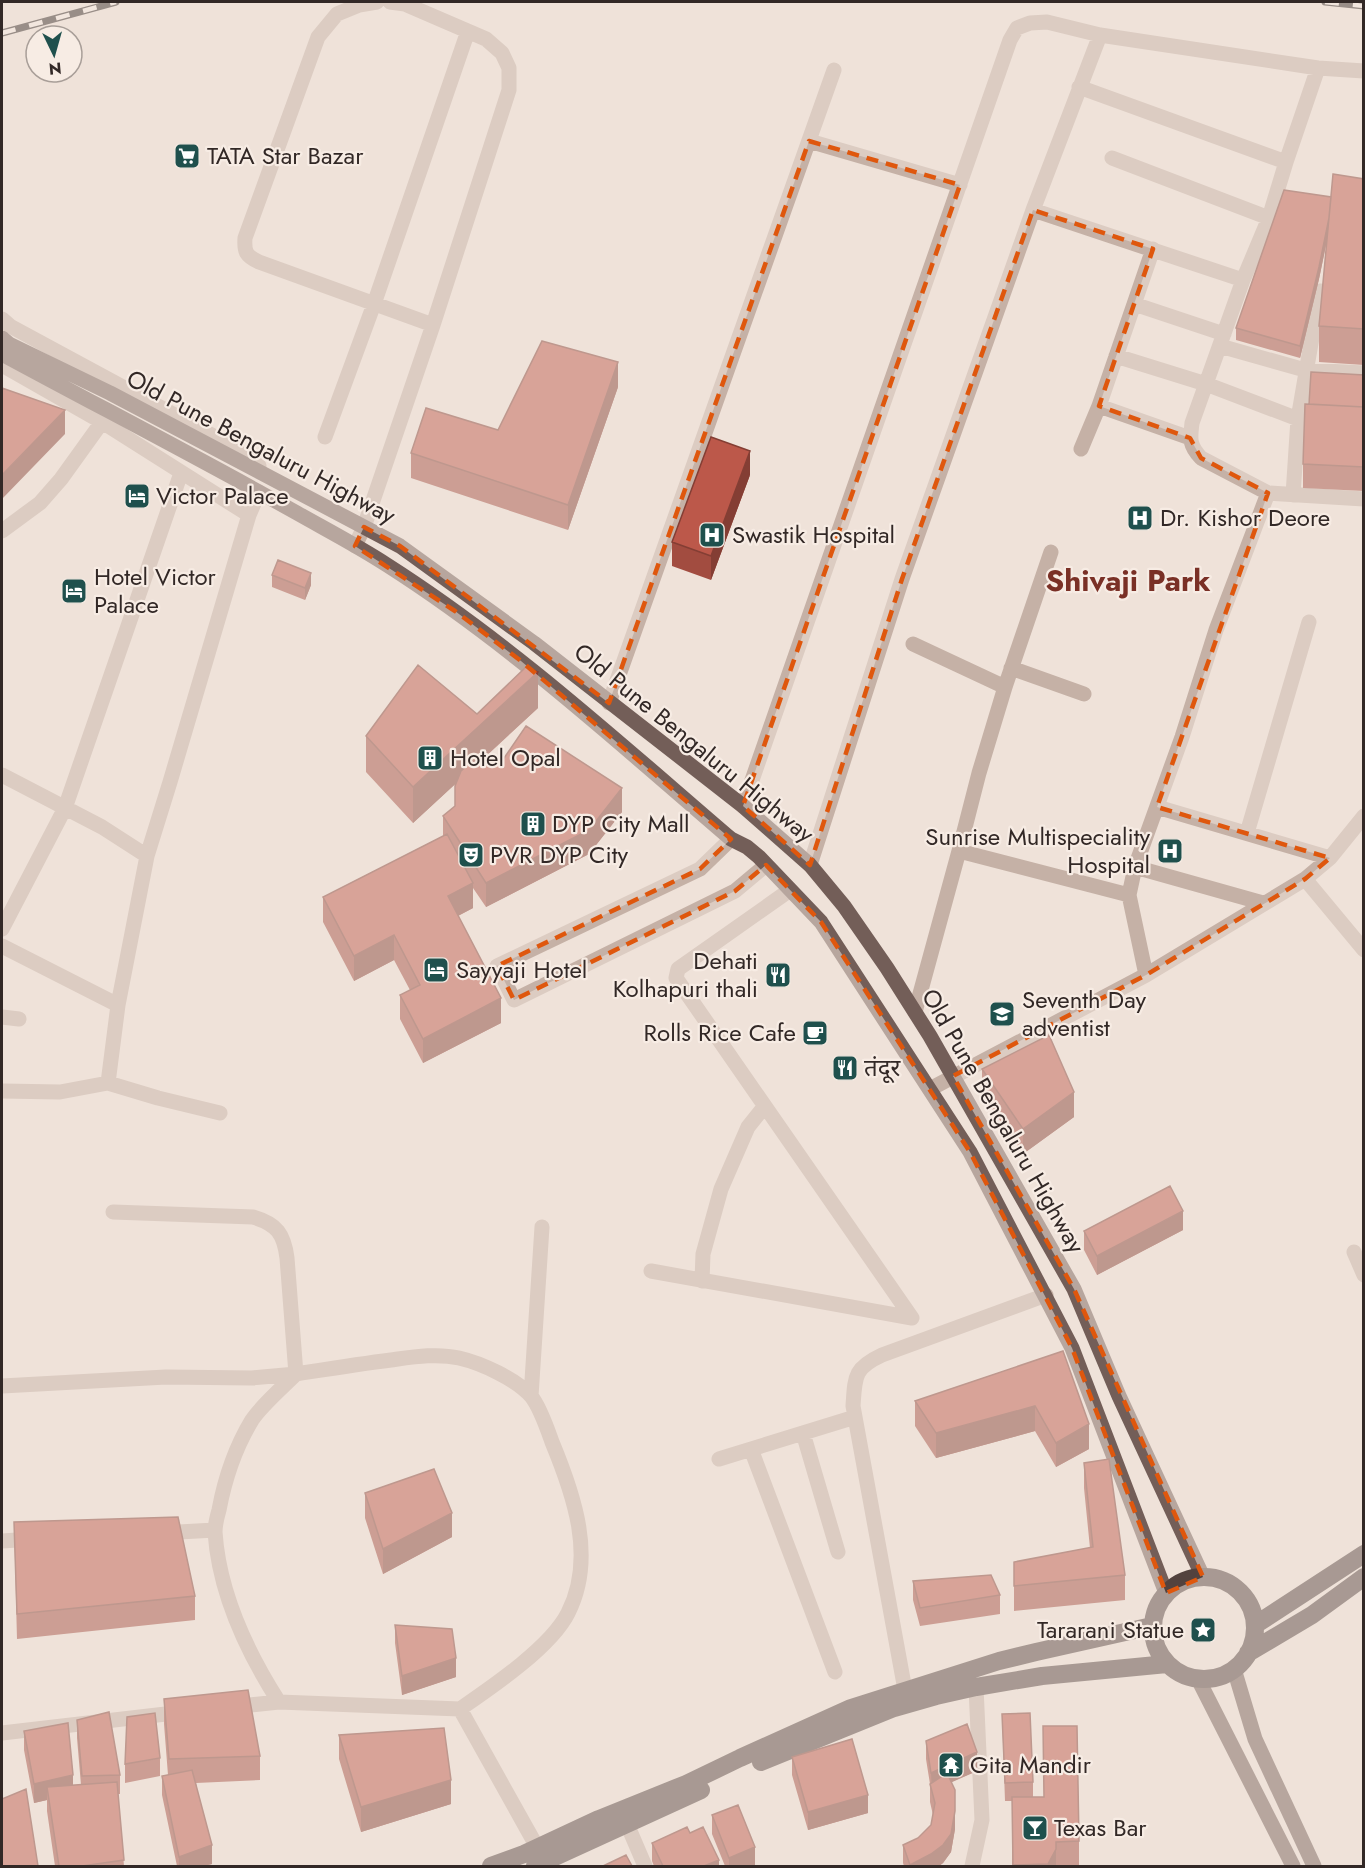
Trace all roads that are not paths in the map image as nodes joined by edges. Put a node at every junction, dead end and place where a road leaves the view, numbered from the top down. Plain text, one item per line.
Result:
1 (377, 2) edge
2 (390, 2) edge
3 (468, 31) junction
4 (1100, 35) junction
5 (1318, 68) junction
6 (834, 70) dead end
7 (1364, 71) edge
8 (1079, 87) junction
9 (809, 141) junction
10 (1112, 158) dead end
11 (1286, 162) junction
12 (960, 185) junction
13 (1033, 210) junction
14 (1269, 218) junction
15 (1153, 249) junction
16 (1243, 280) junction
17 (1320, 291) edge
18 (374, 304) junction
19 (1134, 304) junction
20 (2, 319) edge
21 (433, 325) junction
22 (2, 338) edge
23 (1222, 340) junction
24 (2, 354) edge
25 (1116, 356) junction
26 (2, 365) edge
27 (1307, 370) junction
28 (1364, 373) edge
29 (1206, 384) junction
30 (1099, 406) junction
31 (1298, 419) junction
32 (102, 422) junction
33 (1364, 422) edge
34 (324, 437) dead end
35 (1190, 438) junction
36 (1081, 449) dead end
37 (181, 473) junction
38 (272, 479) junction
39 (253, 488) junction
40 (1268, 493) junction
41 (1293, 495) junction
42 (1364, 499) edge
43 (249, 515) junction
44 (364, 527) junction
45 (2, 531) edge
46 (355, 546) junction
47 (1051, 552) dead end
48 (1309, 622) dead end
49 (913, 644) dead end
50 (1011, 668) junction
51 (1005, 687) junction
52 (1084, 694) dead end
53 (609, 703) junction
54 (2, 775) edge
55 (743, 807) junction
56 (1157, 807) junction
57 (65, 808) junction
58 (1364, 816) edge
59 (1247, 833) junction
60 (731, 839) junction
61 (959, 851) junction
62 (147, 856) junction
63 (1329, 858) junction
64 (766, 864) junction
65 (810, 865) junction
66 (1135, 867) junction
67 (1305, 879) junction
68 (790, 890) junction
69 (1129, 895) junction
70 (1263, 903) junction
71 (2, 929) edge
72 (2, 946) edge
73 (1364, 950) edge
74 (1146, 975) junction
75 (118, 1005) junction
76 (915, 1012) junction
77 (2, 1017) edge
78 (19, 1019) dead end
79 (953, 1076) junction
80 (108, 1083) junction
81 (930, 1089) junction
82 (2, 1091) edge
83 (764, 1107) junction
84 (220, 1113) dead end
85 (113, 1212) dead end
86 (542, 1227) dead end
87 (1354, 1252) dead end
88 (651, 1271) dead end
89 (1364, 1275) edge
90 (702, 1281) junction
91 (1046, 1294) junction
92 (296, 1374) junction
93 (2, 1386) edge
94 (531, 1396) junction
95 (855, 1417) junction
96 (803, 1433) junction
97 (751, 1449) junction
98 (719, 1459) dead end
99 (215, 1530) junction
100 (144, 1534) edge
101 (49, 1538) edge
102 (2, 1541) edge
103 (838, 1552) dead end
104 (1364, 1554) edge
105 (1203, 1577) junction
106 (1364, 1578) edge
107 (1166, 1593) junction
108 (1255, 1625) junction
109 (1152, 1626) junction
110 (1248, 1653) junction
111 (1167, 1664) junction
112 (1234, 1669) junction
113 (835, 1672) dead end
114 (1197, 1678) junction
115 (976, 1687) junction
116 (905, 1690) junction
117 (279, 1702) junction
118 (222, 1708) edge
119 (460, 1710) junction
120 (198, 1711) edge
121 (2, 1733) edge
122 (627, 1824) junction
123 (539, 1861) edge
124 (491, 1866) edge
125 (645, 1866) edge
126 (972, 1866) edge
127 (1293, 1866) edge
128 (1314, 1866) edge

1 - 18 street
2 - 3 street
3 - 18 street
3 - 21 street
4 - 5 street
4 - 8 street
4 - 12 street
5 - 7 street
5 - 11 street
6 - 9 street
8 - 11 street
8 - 13 street
9 - 12 street
9 - 53 street
10 - 14 street
11 - 14 street
12 - 55 street
13 - 15 street
13 - 65 street
14 - 16 street
15 - 16 street
15 - 19 street
16 - 23 street
17 - 27 street
18 - 21 street
18 - 34 street
19 - 23 street
19 - 25 street
20 - 38 street
21 - 44 street
22 - 38 main road, Old Pune Bengaluru Highway
23 - 27 street
23 - 29 street
24 - 39 main road, Old Pune Bengaluru Highway
25 - 29 street
25 - 30 street
26 - 32 street
27 - 28 street
27 - 31 street
29 - 31 street
29 - 35 street
30 - 35 street
30 - 36 street
31 - 33 street
31 - 41 street
32 - 37 street
32 - 45 street
35 - 40 street
37 - 43 street
37 - 57 street
38 - 44 main road, Old Pune Bengaluru Highway
39 - 43 street
39 - 46 main road, Old Pune Bengaluru Highway
40 - 41 street
40 - 56 street
41 - 42 street
43 - 62 street
44 - 46 street
44 - 53 main road, Old Pune Bengaluru Highway
46 - 60 main road, Old Pune Bengaluru Highway
47 - 50 street
48 - 59 street
49 - 51 street
50 - 51 street
50 - 52 street
51 - 61 street
53 - 55 main road, Old Pune Bengaluru Highway
54 - 57 street
55 - 65 main road, Old Pune Bengaluru Highway
56 - 59 street
56 - 66 street
57 - 62 street
57 - 71 street
58 - 63 street
59 - 63 street
60 - 64 main road, Old Pune Bengaluru Highway
60 - 64 street
61 - 69 street
61 - 76 street
62 - 75 street
63 - 67 street
64 - 68 main road, Old Pune Bengaluru Highway
65 - 76 main road, Old Pune Bengaluru Highway
66 - 69 street
66 - 70 street
67 - 70 street
67 - 73 street
68 - 81 main road, Old Pune Bengaluru Highway
68 - 83 street
69 - 74 street
70 - 74 street
72 - 75 street
74 - 79 street
75 - 80 street
76 - 79 main road, Old Pune Bengaluru Highway
77 - 78 street
79 - 81 street
79 - 105 main road, Old Pune Bengaluru Highway
80 - 82 street
80 - 84 street
81 - 91 main road, Old Pune Bengaluru Highway
83 - 90 street
83 - 90 street
85 - 92 street
86 - 94 street
87 - 89 street
88 - 90 street
91 - 95 street
91 - 107 main road, Old Pune Bengaluru Highway
92 - 93 street
92 - 94 street
92 - 99 street
94 - 119 street
95 - 96 street
95 - 116 street
96 - 97 street
96 - 103 street
97 - 98 street
97 - 113 street
99 - 100 street
99 - 117 street
101 - 102 street
104 - 108 highway
105 - 107 highway
105 - 108 highway
106 - 110 highway
107 - 109 highway
108 - 110 highway
109 - 111 highway
109 - 116 highway
110 - 112 highway
111 - 114 highway
111 - 115 highway
112 - 114 highway
112 - 128 main road
114 - 127 main road
115 - 122 highway
115 - 126 street
116 - 123 highway
117 - 118 street
117 - 119 street
119 - 123 street
120 - 121 street
122 - 123 highway
122 - 125 street
123 - 124 highway

